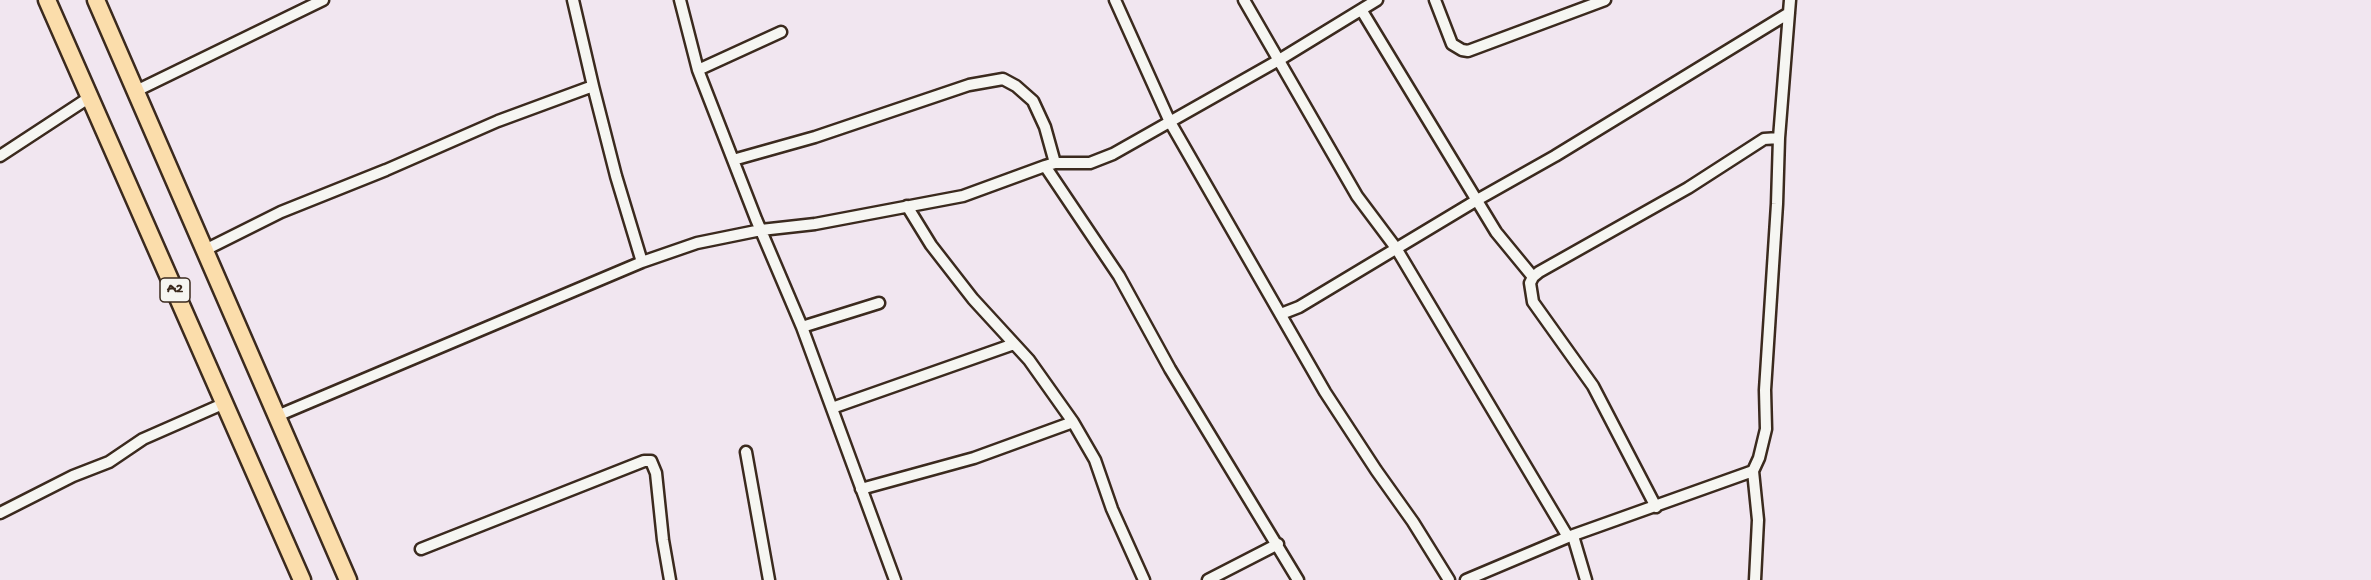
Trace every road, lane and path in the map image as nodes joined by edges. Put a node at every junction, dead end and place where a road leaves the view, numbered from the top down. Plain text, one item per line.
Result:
1 (47, 0) edge
2 (96, 0) edge
3 (323, 0) edge
4 (573, 0) edge
5 (680, 0) edge
6 (1115, 0) edge
7 (1244, 0) edge
8 (1377, 0) edge
9 (1435, 0) edge
10 (1605, 0) edge
11 (1790, 0) edge
12 (1362, 11) junction
13 (1789, 13) junction
14 (781, 32) dead end
15 (1279, 60) junction
16 (698, 70) junction
17 (593, 86) junction
18 (136, 91) junction
19 (90, 97) junction
20 (1170, 122) junction
21 (1779, 138) junction
22 (0, 156) edge
23 (733, 160) junction
24 (1050, 165) junction
25 (1477, 200) junction
26 (907, 206) junction
27 (761, 230) junction
28 (1396, 248) junction
29 (205, 250) junction
30 (642, 262) junction
31 (1533, 277) junction
32 (879, 303) dead end
33 (1281, 314) junction
34 (802, 327) junction
35 (1014, 344) junction
36 (225, 404) junction
37 (832, 408) junction
38 (277, 416) junction
39 (1073, 422) junction
40 (746, 452) dead end
41 (1753, 471) junction
42 (861, 489) junction
43 (1656, 507) junction
44 (0, 513) edge
45 (1571, 536) junction
46 (1278, 544) junction
47 (421, 549) dead end
48 (302, 580) edge
49 (348, 580) edge
50 (670, 580) edge
51 (769, 580) edge
52 (896, 580) edge
53 (1144, 580) edge
54 (1208, 580) edge
55 (1298, 580) edge
56 (1449, 580) edge
57 (1466, 580) edge
58 (1586, 580) edge
59 (1755, 580) edge

1 - 19 highway, A2
2 - 18 highway, A2
3 - 18 street
4 - 17 street
5 - 16 street
6 - 20 street
7 - 15 street
8 - 12 street
9 - 10 street
11 - 13 street
12 - 15 street
12 - 25 street
13 - 21 street
13 - 25 street
14 - 16 street
15 - 20 street
15 - 28 street
16 - 23 street
17 - 29 street
17 - 30 street
18 - 29 highway, A2
19 - 22 street
19 - 36 highway, A2
20 - 24 street
20 - 33 street
21 - 31 street
21 - 41 street
23 - 24 street
23 - 27 street
24 - 26 street
24 - 46 street
25 - 28 street
25 - 31 street
26 - 27 street
26 - 35 street
27 - 30 street
27 - 34 street
28 - 33 street
28 - 45 street
29 - 38 highway, A2
30 - 38 street
31 - 43 street
32 - 34 street
33 - 56 street
34 - 37 street
35 - 37 street
35 - 39 street
36 - 44 street
36 - 48 highway, A2
37 - 42 street
38 - 49 highway, A2
39 - 42 street
39 - 53 street
40 - 51 street
41 - 43 street
41 - 59 street
42 - 52 street
43 - 45 street
45 - 57 street
45 - 58 street
46 - 54 street
46 - 55 street
47 - 50 street

